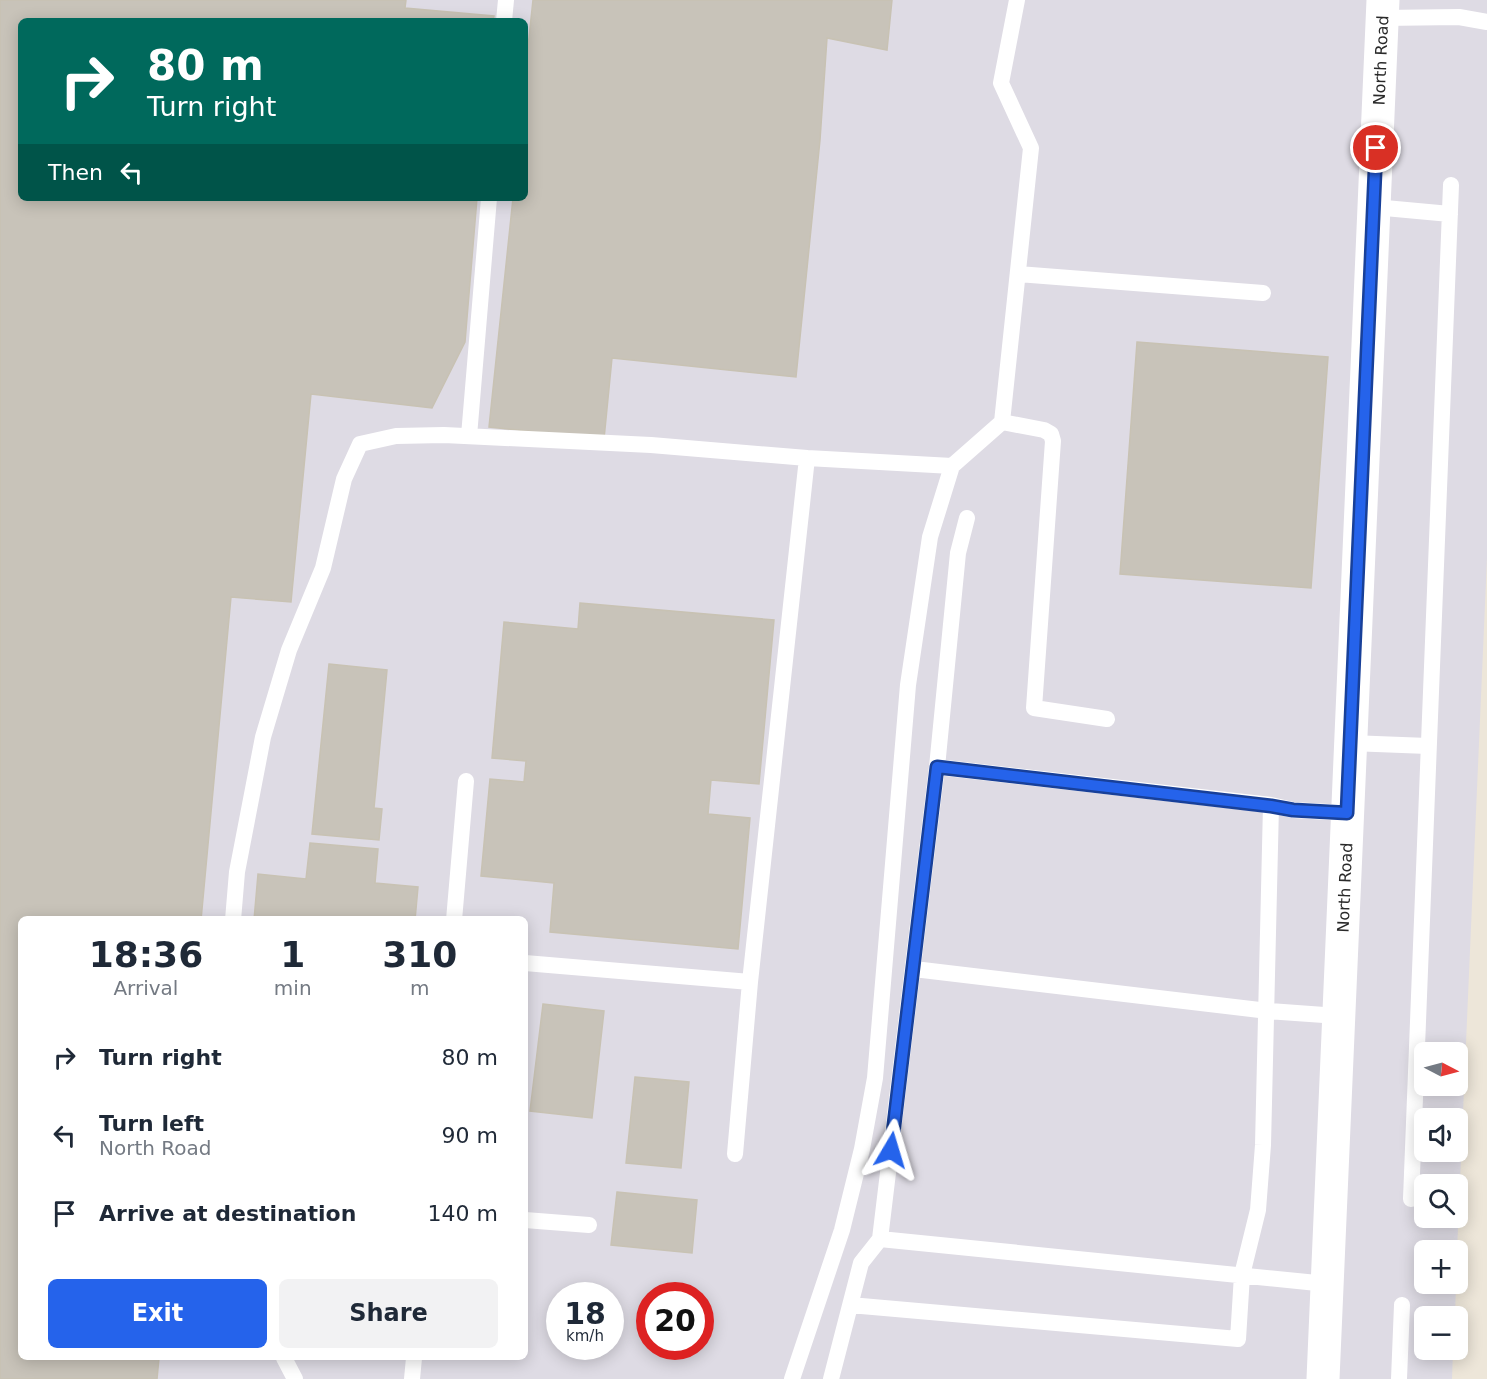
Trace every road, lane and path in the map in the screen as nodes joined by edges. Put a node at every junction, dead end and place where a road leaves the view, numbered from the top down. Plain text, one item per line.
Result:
1 (506, 0) edge
2 (1017, 0) edge
3 (1383, 9) edge
4 (504, 18) edge
5 (1487, 22) edge
6 (1451, 185) dead end
7 (489, 201) edge
8 (1374, 207) junction
9 (1450, 214) junction
10 (1018, 274) junction
11 (1263, 293) dead end
12 (1002, 422) junction
13 (468, 436) junction
14 (807, 458) junction
15 (952, 466) junction
16 (967, 518) dead end
17 (1107, 719) dead end
18 (1350, 743) junction
19 (1428, 746) junction
20 (937, 767) junction
21 (466, 781) dead end
22 (1271, 806) junction
23 (1347, 813) junction
24 (233, 916) edge
25 (454, 916) edge
26 (528, 963) edge
27 (914, 969) junction
28 (750, 982) junction
29 (1268, 1011) junction
30 (1338, 1016) junction
31 (735, 1154) dead end
32 (1411, 1199) dead end
33 (528, 1220) edge
34 (589, 1225) dead end
35 (880, 1239) junction
36 (1242, 1275) junction
37 (1327, 1284) junction
38 (849, 1305) junction
39 (1402, 1305) dead end
40 (285, 1360) edge
41 (414, 1360) edge
42 (295, 1379) edge
43 (412, 1379) edge
44 (792, 1379) edge
45 (831, 1379) edge
46 (1323, 1379) edge
47 (1399, 1379) edge

1 - 4 lane
2 - 10 lane
3 - 5 lane
3 - 8 street, North Road
6 - 9 lane
7 - 13 lane
8 - 9 lane
8 - 18 street, North Road
9 - 19 lane
10 - 11 lane
10 - 12 lane
12 - 15 lane
12 - 17 lane
13 - 14 lane
13 - 24 lane
14 - 15 lane
14 - 28 lane
15 - 44 lane
16 - 20 lane
18 - 19 lane
18 - 23 street, North Road
19 - 32 lane
20 - 22 lane
20 - 27 lane
21 - 25 lane
22 - 23 lane
22 - 29 lane
23 - 30 street, North Road
26 - 28 lane
27 - 29 lane
27 - 35 lane
28 - 31 lane
29 - 30 lane
29 - 36 lane
30 - 37 street, North Road
33 - 34 lane
35 - 36 lane
35 - 38 lane
36 - 37 lane
36 - 38 lane
37 - 46 street, North Road
38 - 45 lane
39 - 47 lane
40 - 42 lane
41 - 43 lane

